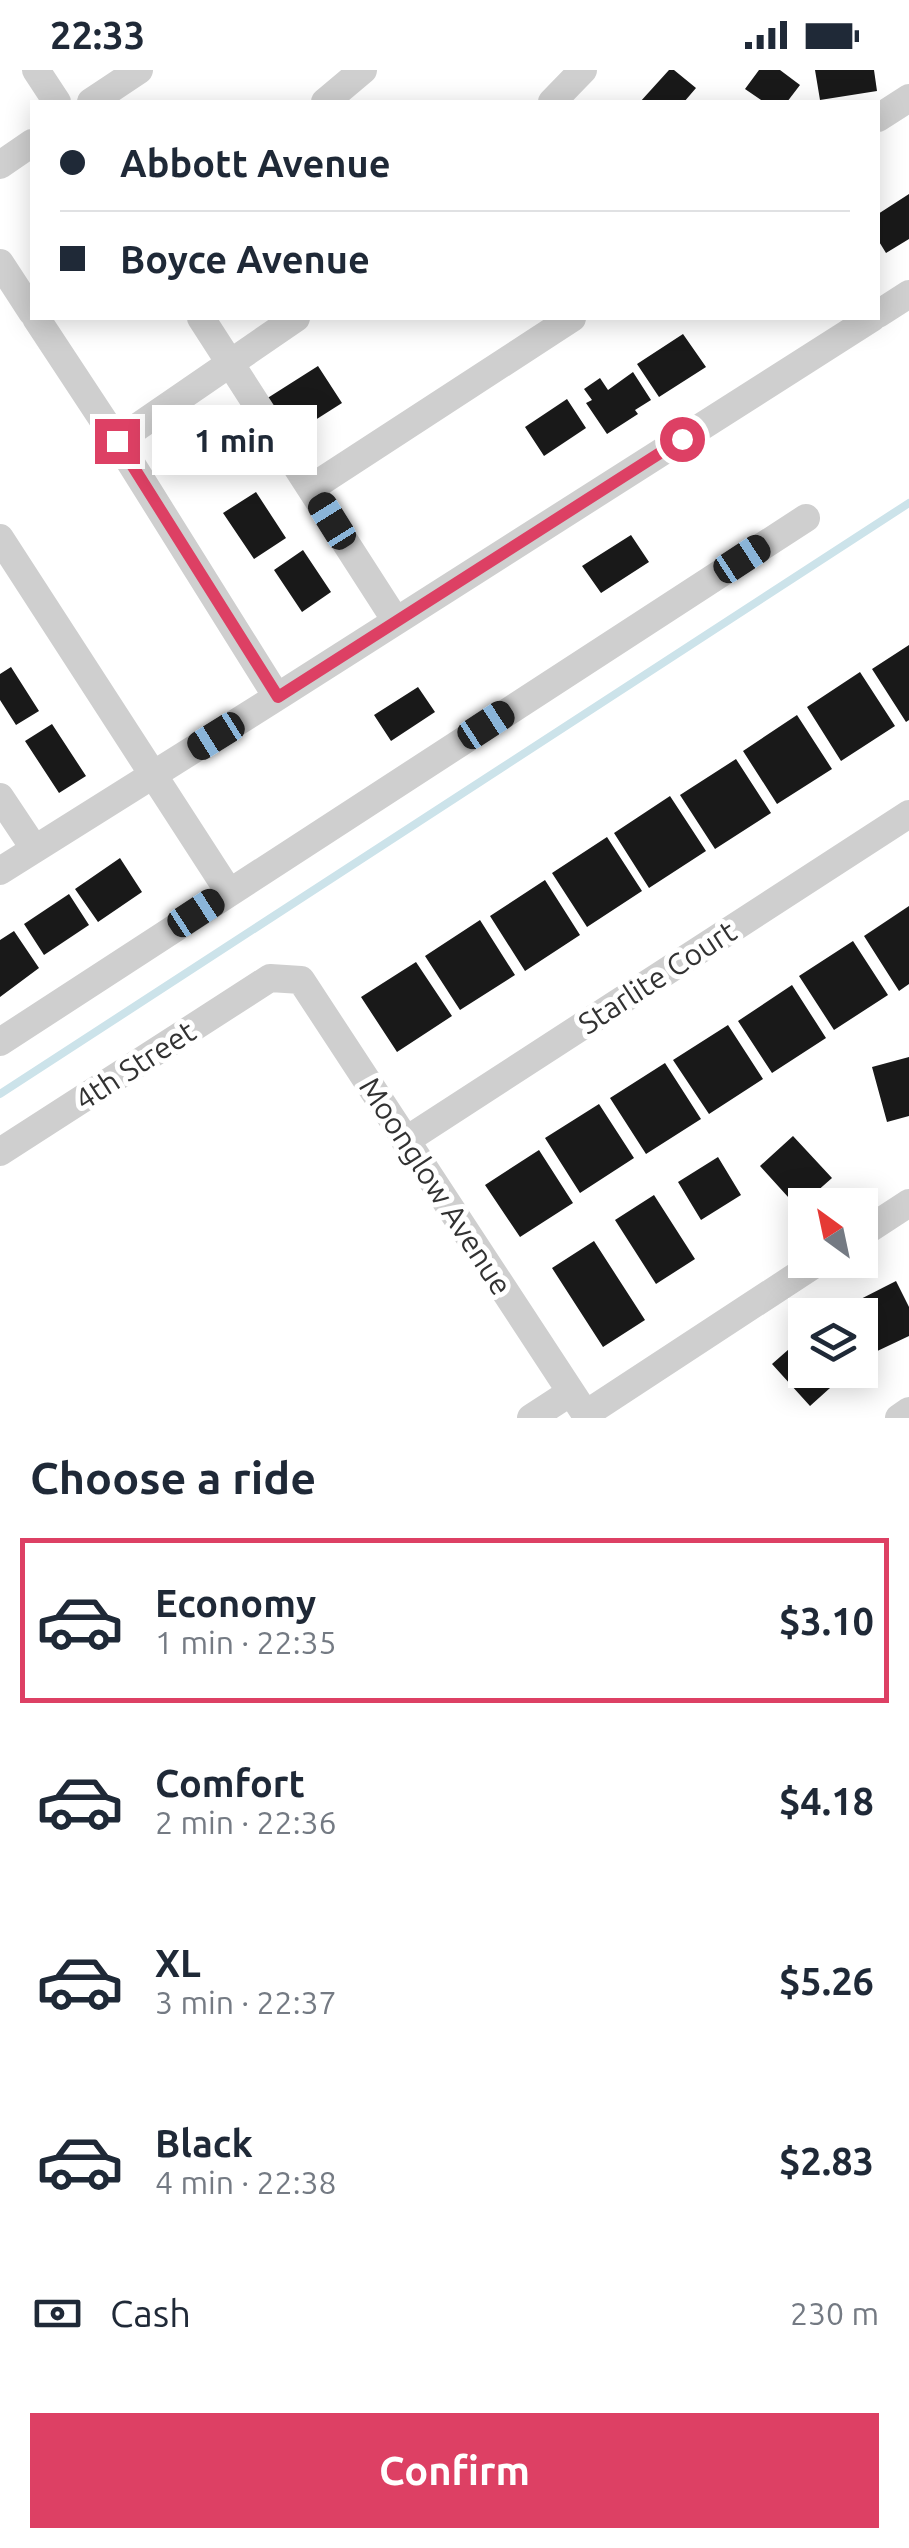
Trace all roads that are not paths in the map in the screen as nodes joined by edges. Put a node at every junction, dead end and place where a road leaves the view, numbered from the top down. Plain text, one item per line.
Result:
1 (36, 70) edge
2 (139, 70) edge
3 (362, 70) edge
4 (583, 70) edge
5 (909, 98) edge
6 (57, 100) edge
7 (95, 100) edge
8 (327, 100) edge
9 (554, 100) edge
10 (880, 117) edge
11 (30, 144) edge
12 (0, 165) edge
13 (0, 262) edge
14 (909, 294) edge
15 (30, 309) edge
16 (880, 312) edge
17 (37, 320) edge
18 (201, 320) edge
19 (293, 320) edge
20 (569, 320) edge
21 (868, 320) edge
22 (231, 363) junction
23 (117, 441) junction
24 (311, 488) junction
25 (806, 518) dead end
26 (0, 538) edge
27 (396, 621) junction
28 (278, 697) junction
29 (154, 774) junction
30 (0, 798) edge
31 (909, 814) edge
32 (34, 848) junction
33 (0, 871) edge
34 (229, 892) junction
35 (270, 978) joint
36 (0, 1042) edge
37 (405, 1140) junction
38 (0, 1152) edge
39 (909, 1203) edge
40 (878, 1223) edge
41 (793, 1278) edge
42 (582, 1408) edge
43 (909, 1411) edge
44 (531, 1418) edge
45 (898, 1418) edge

1 - 6 street
2 - 7 street
3 - 8 street
4 - 9 street
5 - 10 street
11 - 12 street
13 - 15 street
14 - 16 street
17 - 23 street
18 - 22 street
19 - 22 street
20 - 24 street
21 - 27 street
22 - 23 street
22 - 24 street
23 - 28 street
24 - 27 street
25 - 34 street
26 - 29 street
27 - 28 street
28 - 29 street
29 - 32 street
29 - 34 street
30 - 32 street
31 - 37 street, Starlite Court
32 - 33 street
34 - 36 street
35 - 37 street, Moonglow Avenue
35 - 38 street, 4th Street
37 - 42 street, Moonglow Avenue
39 - 40 street
41 - 42 street
42 - 44 street
43 - 45 street

